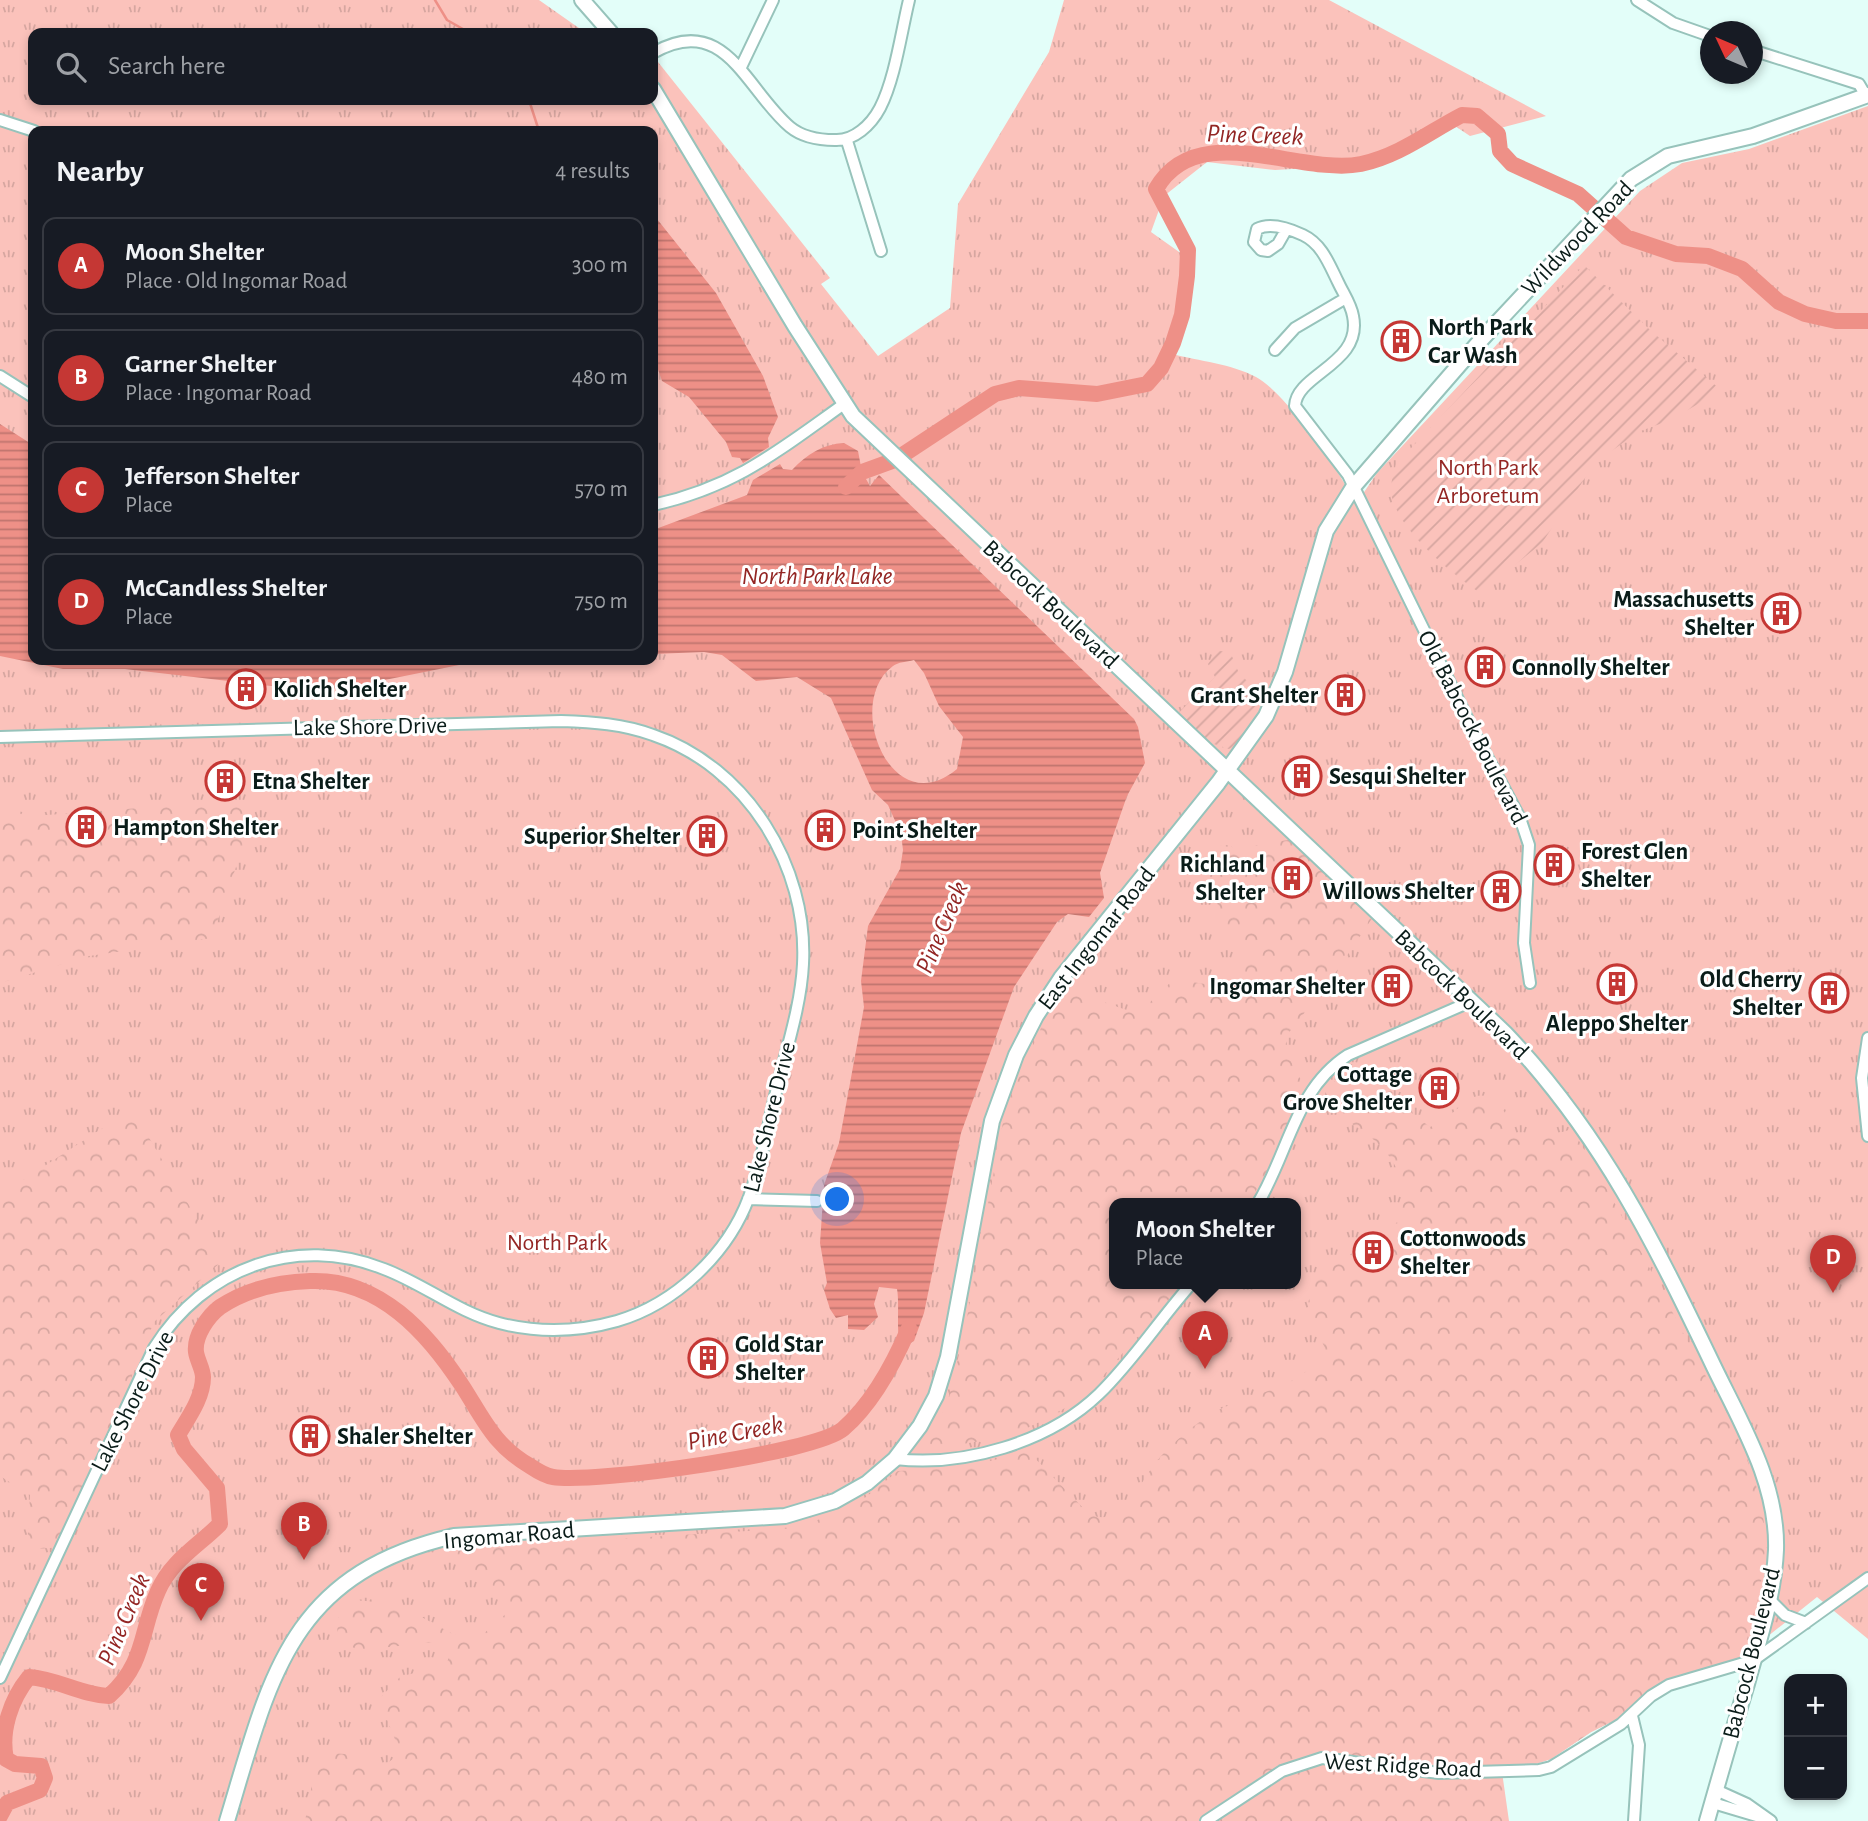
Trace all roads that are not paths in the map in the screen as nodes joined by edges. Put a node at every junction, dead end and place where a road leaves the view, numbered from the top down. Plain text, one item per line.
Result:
1 (582, 0) edge
2 (773, 0) edge
3 (909, 0) edge
4 (1637, 0) edge
5 (607, 28) edge
6 (1700, 33) edge
7 (658, 50) edge
8 (1763, 53) edge
9 (741, 67) junction
10 (1867, 96) edge
11 (658, 97) edge
12 (0, 120) edge
13 (28, 129) edge
14 (847, 141) junction
15 (1286, 230) dead end
16 (881, 251) dead end
17 (1346, 298) junction
18 (1275, 350) dead end
19 (0, 376) edge
20 (28, 394) edge
21 (845, 404) junction
22 (1354, 486) junction
23 (658, 504) edge
24 (0, 737) edge
25 (1227, 770) junction
26 (1530, 983) dead end
27 (1472, 1000) junction
28 (1868, 1038) edge
29 (1868, 1136) edge
30 (1261, 1198) edge
31 (748, 1199) junction
32 (817, 1201) dead end
33 (1187, 1289) edge
34 (895, 1459) junction
35 (1868, 1578) edge
36 (1770, 1600) junction
37 (1806, 1622) junction
38 (1754, 1660) junction
39 (0, 1678) edge
40 (1632, 1716) junction
41 (1714, 1797) junction
42 (1768, 1820) edge
43 (227, 1821) edge
44 (1206, 1821) edge
45 (1634, 1821) edge
46 (1707, 1821) edge

1 - 5 main road
2 - 9 street
3 - 14 street
4 - 6 street
7 - 9 street
8 - 10 street
9 - 14 street
10 - 22 main road, Wildwood Road
11 - 21 main road, Babcock Boulevard
12 - 13 street
14 - 16 street
15 - 17 street
17 - 18 street
17 - 22 street, Old Babcock Boulevard
19 - 20 street
21 - 23 street
21 - 25 main road, Babcock Boulevard
22 - 25 main road, East Ingomar Road
22 - 26 street, Old Babcock Boulevard
24 - 31 street, Lake Shore Drive
25 - 27 main road, Babcock Boulevard
25 - 34 main road, East Ingomar Road
27 - 30 street
27 - 36 main road, Babcock Boulevard
28 - 29 street
31 - 32 street
31 - 39 street, Lake Shore Drive
33 - 34 street
34 - 43 main road, Ingomar Road
35 - 37 street, West Ridge Road
36 - 37 street
36 - 38 main road, Babcock Boulevard
37 - 38 street, West Ridge Road
38 - 40 street, West Ridge Road
38 - 41 main road, Babcock Boulevard
40 - 44 street, West Ridge Road
40 - 45 street
41 - 42 street
41 - 46 main road, Babcock Boulevard

